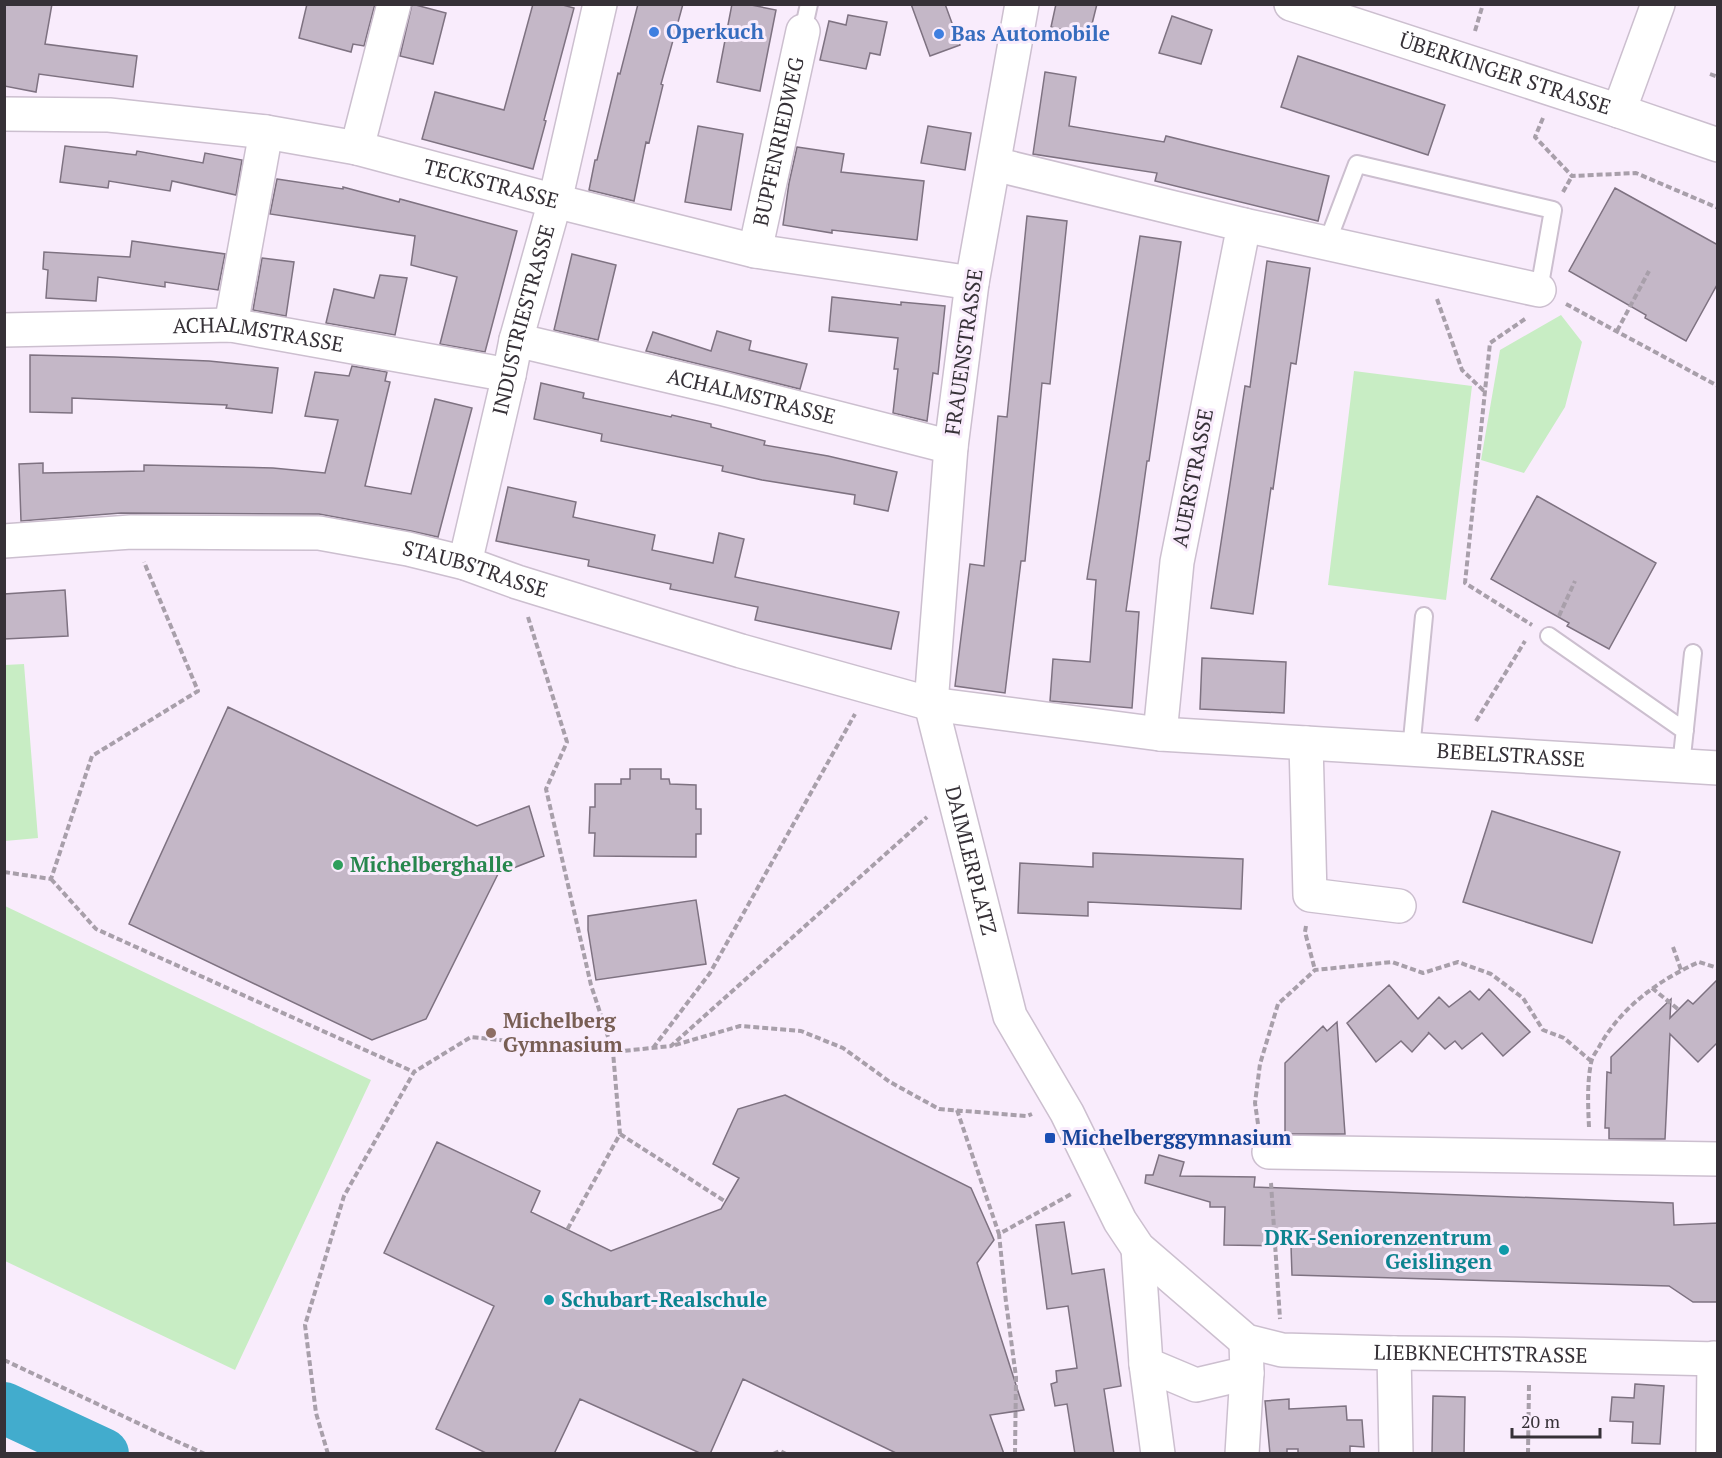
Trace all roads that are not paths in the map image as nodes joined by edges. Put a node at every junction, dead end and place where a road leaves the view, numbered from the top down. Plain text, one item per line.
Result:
1 (394, 4) edge
2 (600, 4) edge
3 (1022, 4) edge
4 (1291, 4) edge
5 (1658, 4) edge
6 (806, 18) edge
7 (1619, 111) junction
8 (4, 114) edge
9 (266, 132) junction
10 (1718, 145) edge
11 (357, 148) junction
12 (994, 164) junction
13 (555, 201) junction
14 (1244, 225) junction
15 (1328, 243) junction
16 (755, 251) junction
17 (972, 283) junction
18 (1533, 304) joint
19 (231, 325) junction
20 (4, 330) edge
21 (516, 340) junction
22 (509, 375) junction
23 (951, 447) junction
24 (4, 541) edge
25 (465, 563) junction
26 (1424, 616) dead end
27 (1549, 636) road end
28 (1694, 653) dead end
29 (931, 704) junction
30 (1685, 731) junction
31 (1160, 734) junction
32 (1306, 743) junction
33 (1411, 750) junction
34 (1681, 766) junction
35 (1718, 768) edge
36 (1399, 906) dead end
37 (1269, 1152) road end
38 (1718, 1159) edge
39 (1120, 1221) joint
40 (1138, 1248) junction
41 (1394, 1353) junction
42 (1247, 1357) junction
43 (1716, 1358) edge
44 (1146, 1364) junction
45 (1158, 1454) edge
46 (1242, 1454) edge
47 (1396, 1454) edge
48 (1713, 1454) edge

1 - 11 street
2 - 13 street, INDUSTRIESTRASSE
3 - 12 street, FRAUENSTRASSE
4 - 7 street, ÜBERKINGER STRASSE
5 - 7 street
6 - 16 street, BUPFENRIEDWEG
7 - 10 street, ÜBERKINGER STRASSE
8 - 9 street, TECKSTRASSE
9 - 11 street, TECKSTRASSE
9 - 19 street
11 - 13 street, TECKSTRASSE
12 - 14 street
12 - 17 street, FRAUENSTRASSE
13 - 16 street, TECKSTRASSE
13 - 21 street, INDUSTRIESTRASSE
14 - 15 street
14 - 31 street, AUERSTRASSE
15 - 18 street
15 - 18 lane
16 - 17 street, TECKSTRASSE
17 - 23 street, FRAUENSTRASSE
19 - 20 street, ACHALMSTRASSE
19 - 22 street, ACHALMSTRASSE
21 - 22 street, INDUSTRIESTRASSE
21 - 23 street, ACHALMSTRASSE
22 - 25 street, INDUSTRIESTRASSE
23 - 29 street, FRAUENSTRASSE
24 - 25 street, STAUBSTRASSE
25 - 29 street, STAUBSTRASSE
26 - 33 lane
27 - 30 lane
28 - 30 lane
29 - 31 street
29 - 39 street, DAIMLERPLATZ
30 - 34 lane
31 - 32 street, BEBELSTRASSE
32 - 33 street, BEBELSTRASSE
32 - 36 street
33 - 34 street, BEBELSTRASSE
34 - 35 street, BEBELSTRASSE
37 - 38 street
39 - 40 street, LIEBKNECHTSTRASSE
40 - 42 street, LIEBKNECHTSTRASSE
40 - 44 street, LIEBKNECHTSTRASSE
41 - 42 street, LIEBKNECHTSTRASSE
41 - 43 street, LIEBKNECHTSTRASSE
41 - 47 street
42 - 44 street, LIEBKNECHTSTRASSE
42 - 46 street
43 - 48 street
44 - 45 street, LIEBKNECHTSTRASSE

